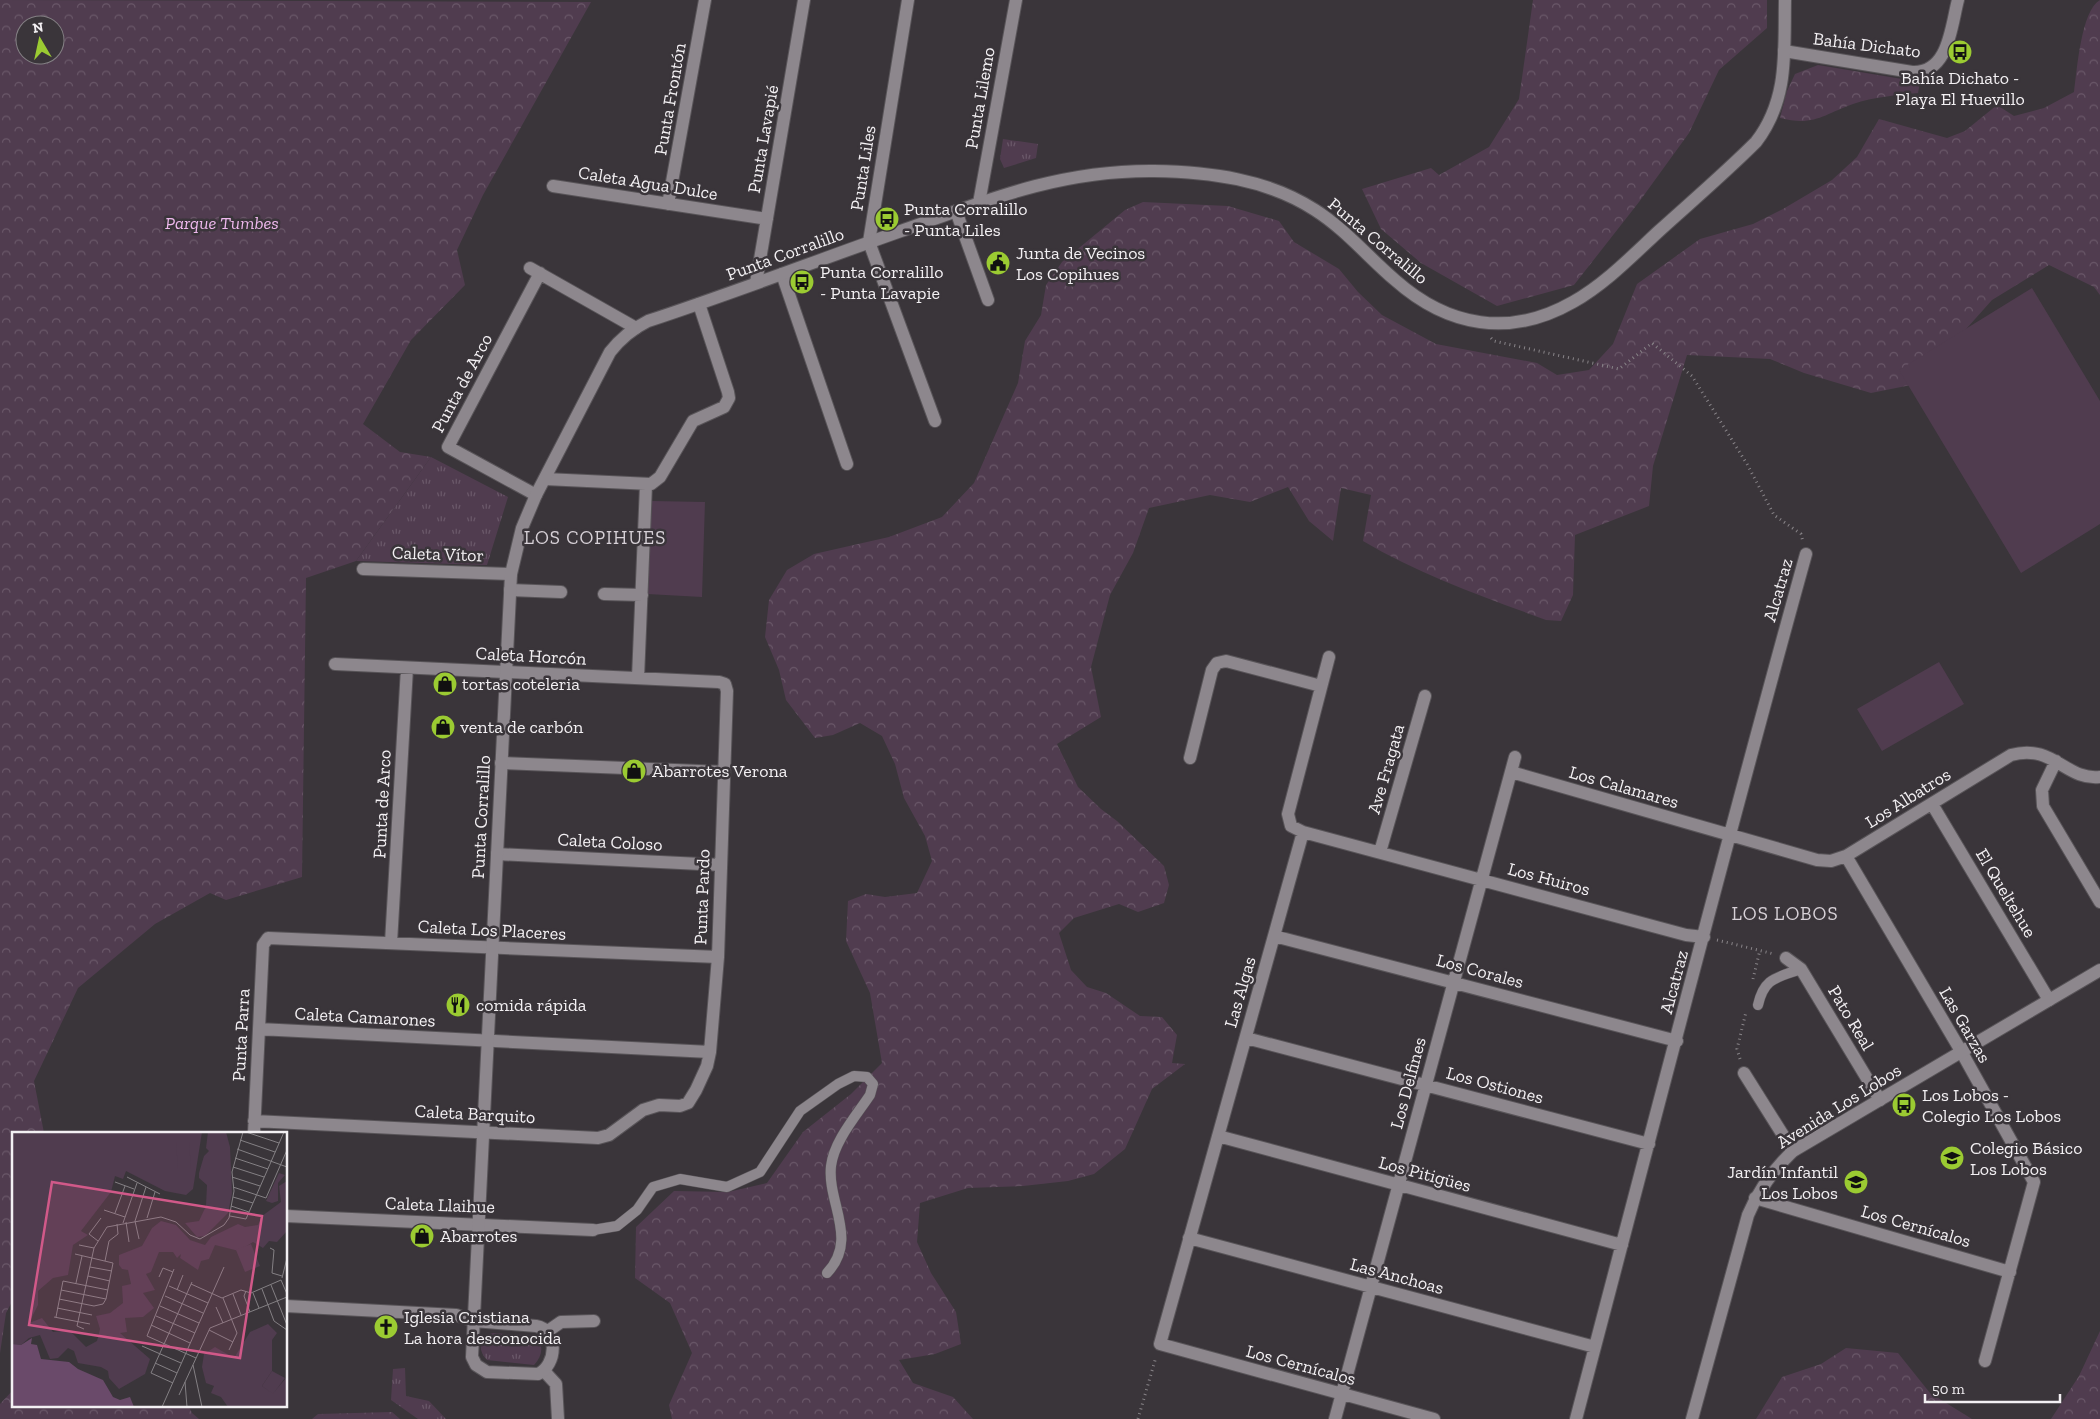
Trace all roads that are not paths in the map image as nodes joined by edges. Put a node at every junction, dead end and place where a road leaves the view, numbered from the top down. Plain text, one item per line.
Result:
1 (705, 0) edge
2 (804, 0) edge
3 (908, 0) edge
4 (1016, 0) edge
5 (1785, 0) edge
6 (1958, 0) edge
7 (1784, 51) junction
8 (553, 186) dead end
9 (979, 203) junction
10 (668, 204) junction
11 (956, 211) junction
12 (767, 219) junction
13 (869, 242) junction
14 (782, 274) junction
15 (756, 283) junction
16 (988, 300) dead end
17 (699, 304) junction
18 (636, 328) junction
19 (935, 421) dead end
20 (847, 464) dead end
21 (545, 479) junction
22 (646, 485) junction
23 (536, 495) junction
24 (1806, 554) road end
25 (363, 569) dead end
26 (511, 574) junction
27 (510, 590) junction
28 (561, 592) dead end
29 (604, 594) dead end
30 (642, 595) junction
31 (1329, 657) dead end
32 (335, 664) dead end
33 (407, 668) junction
34 (506, 672) junction
35 (638, 678) junction
36 (725, 684) joint
37 (1321, 686) junction
38 (1425, 696) dead end
39 (1515, 757) dead end
40 (1190, 758) dead end
41 (2056, 761) junction
42 (501, 763) junction
43 (724, 772) junction
44 (1511, 772) junction
45 (2100, 777) edge
46 (1932, 804) junction
47 (1303, 832) junction
48 (1728, 836) junction
49 (1380, 852) junction
50 (497, 854) junction
51 (1846, 856) junction
52 (721, 865) junction
53 (1482, 879) junction
54 (2100, 902) edge
55 (1274, 936) junction
56 (1704, 937) junction
57 (265, 940) joint
58 (391, 943) junction
59 (492, 948) junction
60 (718, 957) junction
61 (1786, 958) road end
62 (1801, 969) junction
63 (2100, 970) edge
64 (1454, 982) junction
65 (2049, 1000) junction
66 (1758, 1006) dead end
67 (259, 1029) junction
68 (1246, 1038) junction
69 (488, 1040) junction
70 (1677, 1041) junction
71 (1961, 1051) junction
72 (710, 1052) junction
73 (1744, 1073) dead end
74 (1426, 1085) junction
75 (1880, 1100) junction
76 (684, 1105) joint
77 (254, 1127) edge
78 (483, 1132) junction
79 (1218, 1136) junction
80 (1649, 1144) junction
81 (1793, 1151) junction
82 (1399, 1185) junction
83 (1755, 1198) junction
84 (288, 1216) edge
85 (478, 1224) junction
86 (593, 1230) joint
87 (1189, 1238) junction
88 (1622, 1245) junction
89 (2010, 1272) junction
90 (827, 1273) dead end
91 (1371, 1287) junction
92 (288, 1306) edge
93 (474, 1321) junction
94 (594, 1321) dead end
95 (548, 1331) junction
96 (1160, 1344) joint
97 (1595, 1347) junction
98 (1985, 1361) dead end
99 (544, 1371) junction
100 (1342, 1394) junction
101 (558, 1419) edge
102 (1335, 1419) edge
103 (1434, 1419) edge
104 (1576, 1419) edge
105 (1692, 1419) edge

1 - 10 street, Punta Frontón
2 - 12 street, Punta Lavapié
3 - 13 street, Punta Liles
4 - 9 street, Punta Lilemo
5 - 7 street, Punta Corralillo
6 - 7 street, Bahía Dichato
7 - 9 street, Punta Corralillo
8 - 10 street, Caleta Agua Dulce
9 - 11 street, Punta Corralillo
10 - 12 street, Caleta Agua Dulce
11 - 13 street, Punta Corralillo
11 - 16 street
12 - 15 street, Punta Lavapié
13 - 14 street, Punta Corralillo
13 - 19 street, Punta Liles
14 - 15 street, Punta Corralillo
14 - 20 street
15 - 17 street, Punta Corralillo
17 - 18 street, Punta Corralillo
17 - 22 street
18 - 21 street, Punta Corralillo
18 - 23 street, Punta de Arco
21 - 22 street
21 - 23 street, Punta Corralillo
22 - 30 street
23 - 26 street, Punta Corralillo
24 - 48 street, Alcatraz
25 - 26 street, Caleta Vítor
26 - 27 street, Punta Corralillo
27 - 28 street
27 - 34 street, Punta Corralillo
29 - 30 street
30 - 35 street
31 - 37 street
32 - 33 street, Caleta Horcón
33 - 34 street, Caleta Horcón
33 - 58 street, Punta de Arco
34 - 35 street, Caleta Horcón
34 - 42 street, Punta Corralillo
35 - 36 street, Caleta Horcón
36 - 43 street, Punta Pardo
37 - 40 street
37 - 47 street
38 - 49 street, Ave Fragata
39 - 44 street, Los Delfines
41 - 45 street, Los Albatros
41 - 46 street, Los Albatros
41 - 54 street
42 - 43 street
42 - 50 street, Punta Corralillo
43 - 52 street, Punta Pardo
44 - 48 street, Los Calamares
44 - 53 street, Los Delfines
46 - 51 street, Los Albatros
46 - 65 street, El Queltehue
47 - 49 street, Los Huiros
47 - 55 street, Las Algas
48 - 51 street, Los Albatros
48 - 56 street, Alcatraz
49 - 53 street, Los Huiros
50 - 52 street, Caleta Coloso
50 - 59 street, Punta Corralillo
51 - 71 street, Las Garzas
52 - 60 street, Punta Pardo
53 - 56 street, Los Huiros
53 - 64 street, Los Delfines
55 - 64 street, Los Corales
55 - 68 street, Las Algas
56 - 70 street, Alcatraz
57 - 58 street, Caleta Los Placeres
57 - 67 street, Punta Parra
58 - 59 street, Caleta Los Placeres
59 - 60 street, Caleta Los Placeres
59 - 69 street, Punta Corralillo
60 - 72 street, Punta Pardo
61 - 62 street, Pato Real
62 - 66 lane
62 - 75 street, Pato Real
63 - 65 street, Avenida Los Lobos
64 - 70 street, Los Corales
64 - 74 street, Los Delfines
65 - 71 street, Avenida Los Lobos
67 - 69 street, Caleta Camarones
67 - 77 street, Punta Parra
68 - 74 street, Los Ostiones
68 - 79 street, Las Algas
69 - 72 street, Caleta Camarones
69 - 78 street, Punta Corralillo
70 - 80 street, Alcatraz
71 - 75 street, Avenida Los Lobos
71 - 89 street, Las Garzas
72 - 76 street, Punta Pardo
73 - 81 street
74 - 80 street, Los Ostiones
74 - 82 street, Los Delfines
75 - 81 street, Avenida Los Lobos
76 - 78 street, Caleta Barquito
77 - 78 street, Caleta Barquito
78 - 85 street, Punta Corralillo
79 - 82 street, Los Pitigües
79 - 87 street, Las Algas
80 - 88 street, Alcatraz
81 - 83 street, Avenida Los Lobos
82 - 88 street, Los Pitigües
82 - 91 street, Los Delfines
83 - 89 street, Los Cernícalos
83 - 105 street, Avenida Los Lobos
84 - 85 street, Caleta Llaihue
85 - 86 street, Caleta Llaihue
85 - 93 street, Punta Corralillo
86 - 90 lane
87 - 91 street, Las Anchoas
87 - 96 street, Las Algas
88 - 97 street, Alcatraz
89 - 98 street, Las Garzas
91 - 97 street, Las Anchoas
91 - 100 street, Los Delfines
92 - 93 street
93 - 95 street
93 - 99 street, Punta Corralillo
94 - 95 street
95 - 99 street
96 - 100 street, Los Cernícalos
97 - 104 street, Alcatraz
99 - 101 street
100 - 102 street, Los Delfines
100 - 103 street, Los Cernícalos

